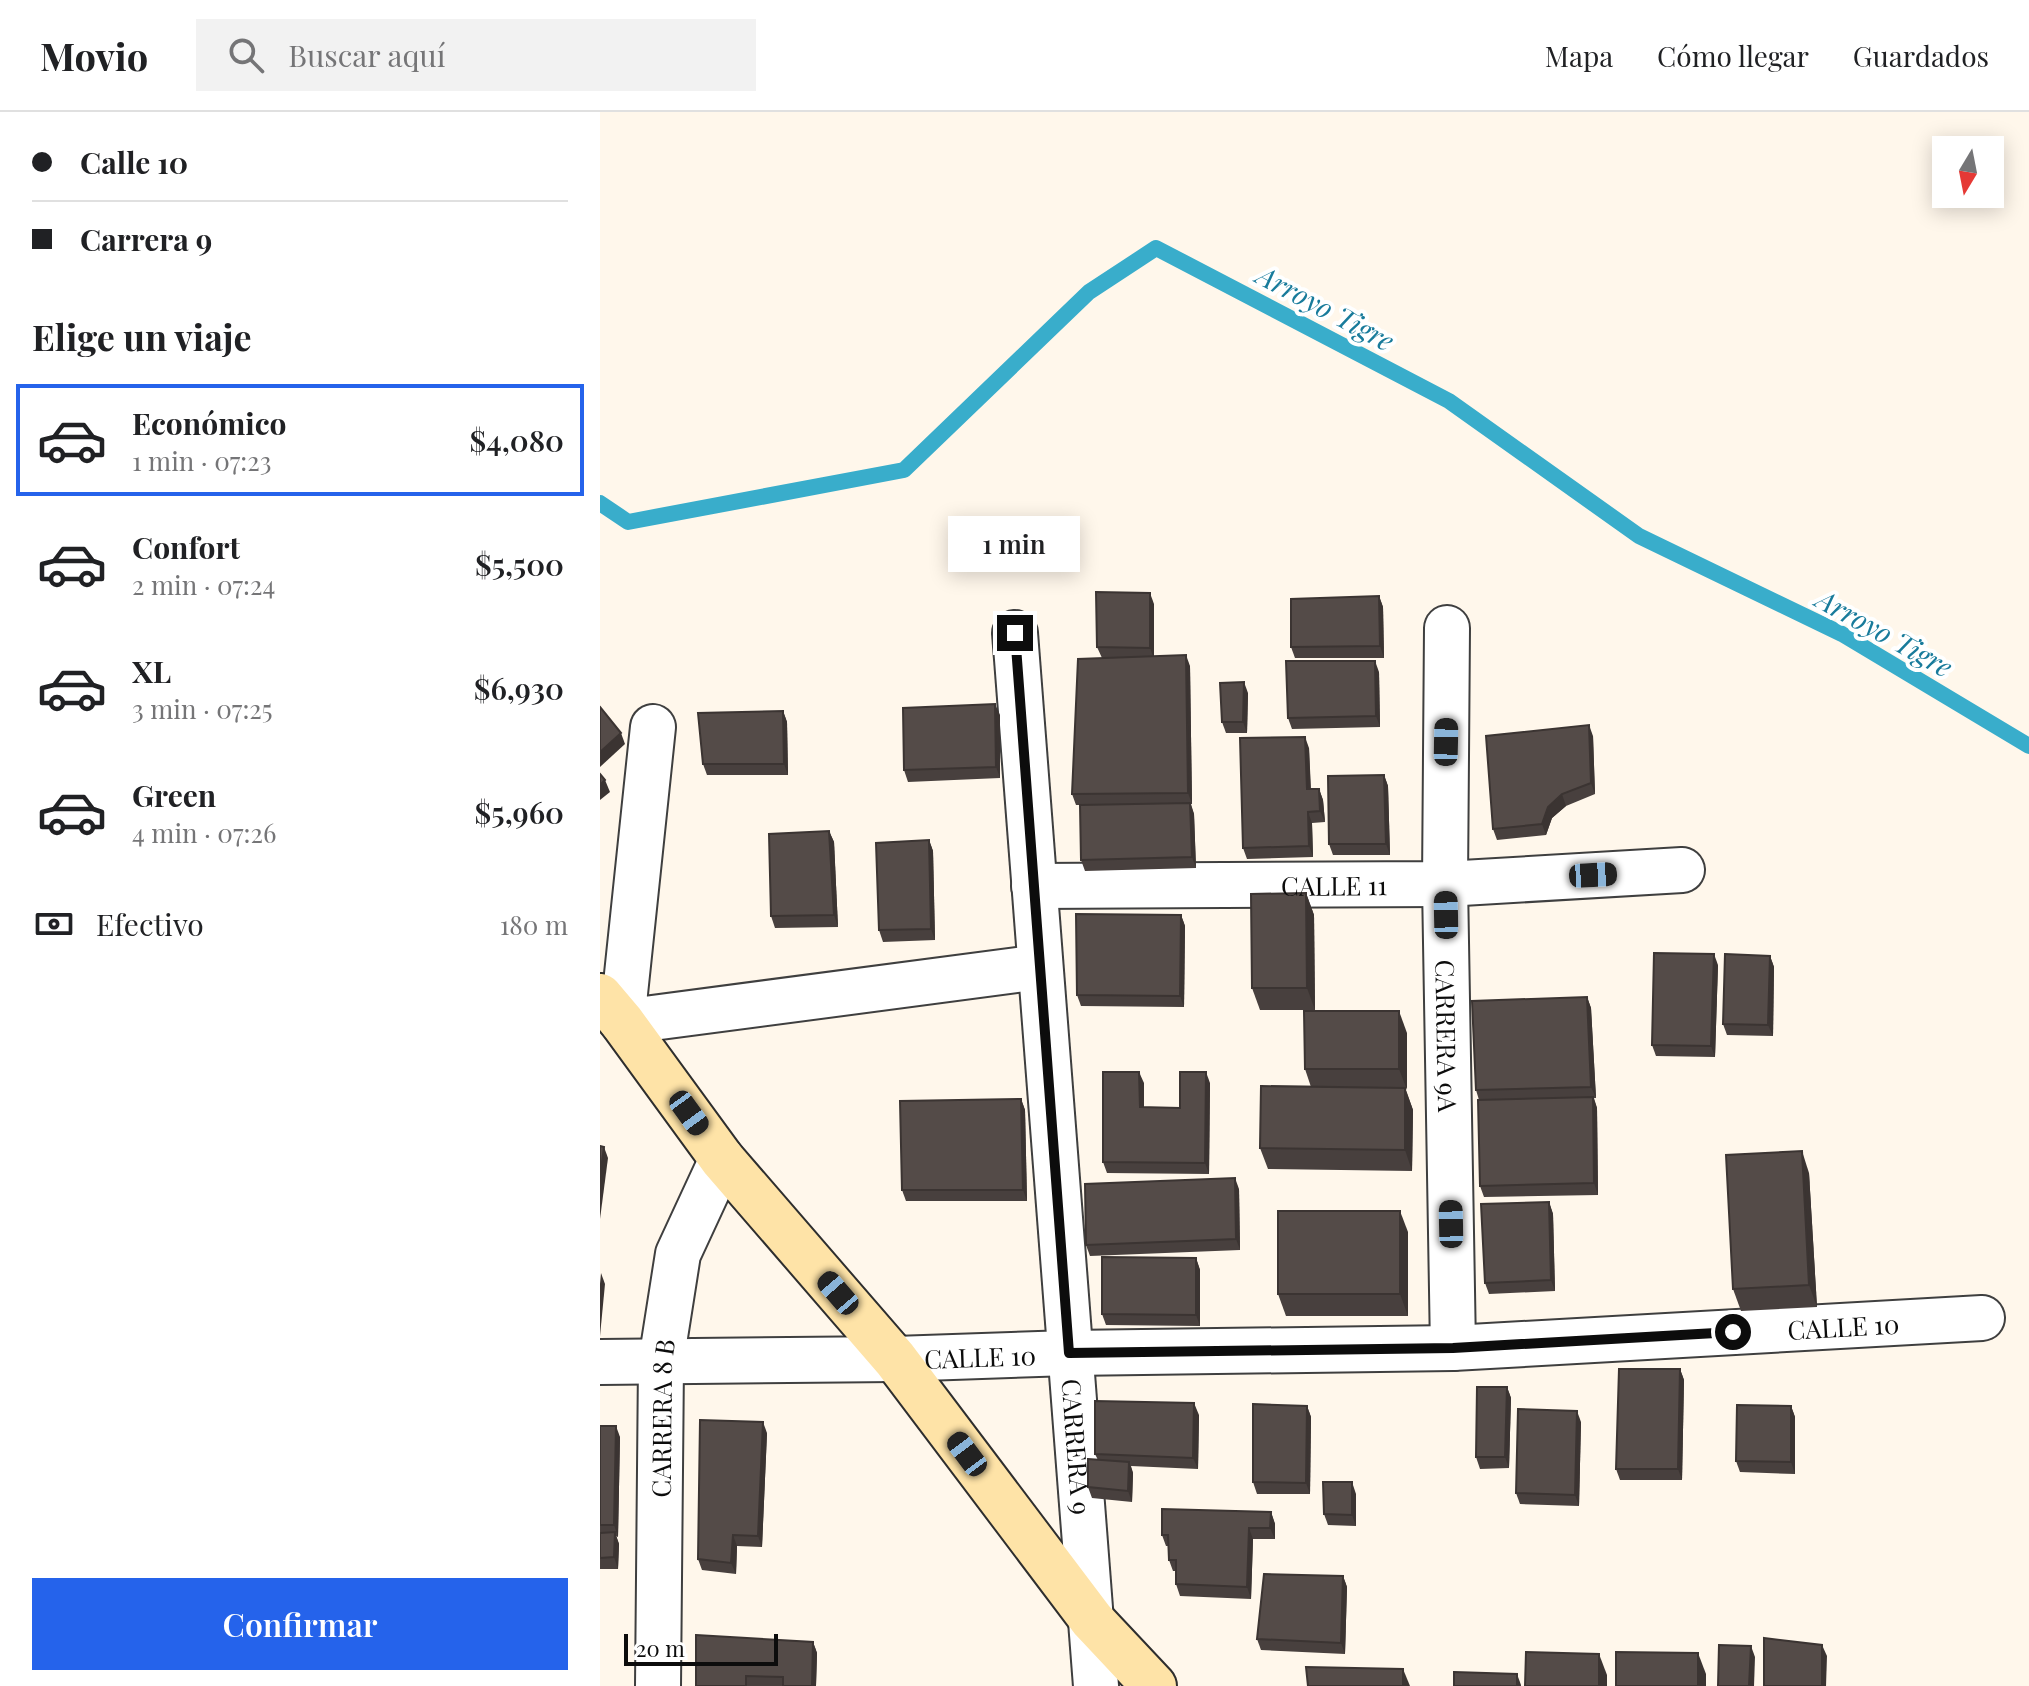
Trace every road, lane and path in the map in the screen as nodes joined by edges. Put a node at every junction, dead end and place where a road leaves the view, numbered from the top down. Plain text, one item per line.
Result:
1 (1447, 628) dead end
2 (1015, 633) dead end
3 (653, 727) dead end
4 (1682, 870) dead end
5 (1445, 884) junction
6 (1034, 886) junction
7 (1040, 967) junction
8 (611, 1009) edge
9 (722, 1159) junction
10 (1982, 1318) dead end
11 (1453, 1348) junction
12 (1069, 1353) junction
13 (895, 1359) junction
14 (600, 1362) edge
15 (661, 1362) junction
16 (1092, 1620) junction
17 (658, 1686) edge
18 (1096, 1686) edge
19 (1154, 1686) edge

1 - 5 street, CARRERA 9A
2 - 6 street, CARRERA 9
3 - 8 street
4 - 5 street, CALLE 11
5 - 6 street, CALLE 11
5 - 11 street, CARRERA 9A
6 - 7 street, CARRERA 9
7 - 8 street
7 - 12 street, CARRERA 9
8 - 9 main road
9 - 13 main road
9 - 15 street, CARRERA 8 B
10 - 11 street, CALLE 10
11 - 12 street, CALLE 10
12 - 13 street, CALLE 10
12 - 16 street, CARRERA 9
13 - 15 street, CALLE 10
13 - 16 main road
14 - 15 street, CALLE 10
15 - 17 street, CARRERA 8 B
16 - 18 street, CARRERA 9
16 - 19 main road

